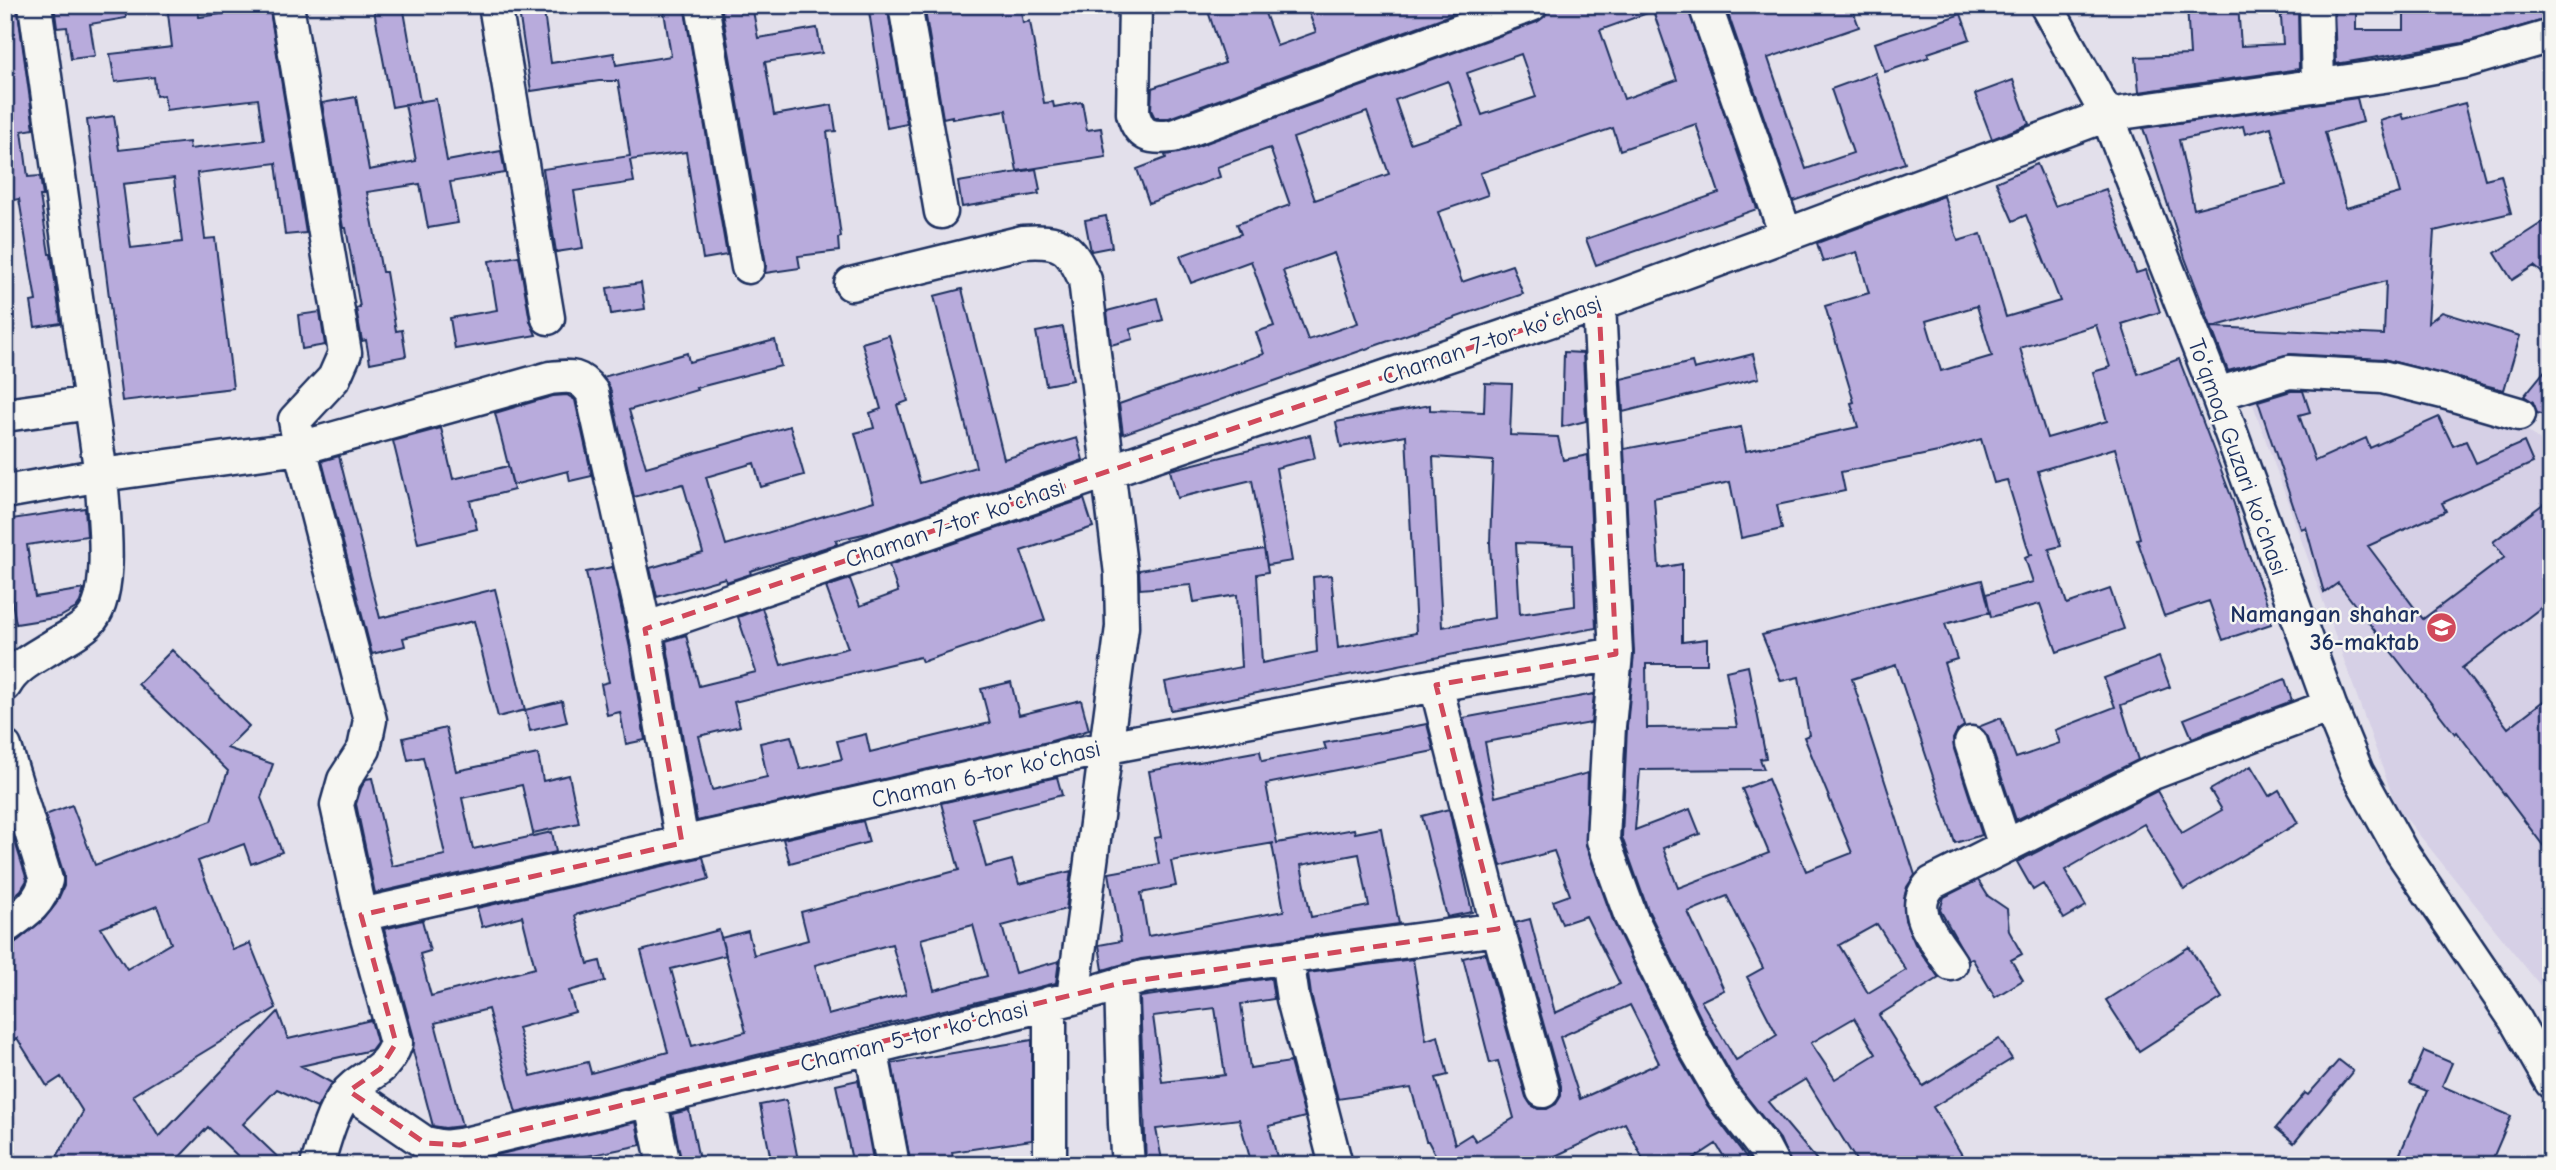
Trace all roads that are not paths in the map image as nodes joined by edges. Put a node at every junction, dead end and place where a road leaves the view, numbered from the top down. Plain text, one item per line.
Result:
1 (35, 5) edge
2 (287, 5) edge
3 (495, 5) edge
4 (702, 5) edge
5 (905, 5) edge
6 (1135, 5) edge
7 (1531, 5) edge
8 (1705, 5) edge
9 (2046, 5) edge
10 (2316, 5) edge
11 (2551, 36) edge
12 (2318, 85) junction
13 (2107, 115) junction
14 (942, 212) dead end
15 (1786, 235) junction
16 (748, 267) dead end
17 (851, 284) dead end
18 (1599, 304) junction
19 (548, 318) dead end
20 (2217, 394) junction
21 (91, 403) junction
22 (2519, 414) dead end
23 (5, 415) edge
24 (300, 448) junction
25 (1110, 470) junction
26 (102, 475) junction
27 (5, 492) edge
28 (645, 629) junction
29 (1616, 654) junction
30 (5, 685) edge
31 (1436, 685) junction
32 (2330, 706) junction
33 (1970, 743) dead end
34 (1108, 747) junction
35 (6, 751) edge
36 (682, 842) junction
37 (2005, 846) junction
38 (361, 915) junction
39 (5, 927) edge
40 (1498, 929) junction
41 (1287, 958) junction
42 (1951, 964) dead end
43 (1121, 983) junction
44 (1061, 1001) junction
45 (871, 1048) junction
46 (2551, 1082) edge
47 (349, 1091) junction
48 (1543, 1091) dead end
49 (650, 1099) junction
50 (1050, 1154) dead end
51 (317, 1165) edge
52 (664, 1165) edge
53 (893, 1165) edge
54 (1128, 1165) edge
55 (1336, 1165) edge
56 (1773, 1165) edge

1 - 21 street
2 - 24 street
3 - 19 street
4 - 16 street
5 - 14 street
6 - 7 street
8 - 15 street
9 - 13 street, Toʻqmoq Guzari koʻchasi
10 - 12 street
11 - 12 street, Chaman 7-tor koʻchasi
12 - 13 street, Chaman 7-tor koʻchasi
13 - 15 street, Chaman 7-tor koʻchasi
13 - 20 street, Toʻqmoq Guzari koʻchasi
15 - 18 street, Chaman 7-tor koʻchasi
17 - 25 street
18 - 25 street, Chaman 7-tor koʻchasi
18 - 29 street
20 - 22 street
20 - 32 street, Toʻqmoq Guzari koʻchasi
21 - 23 street
21 - 26 street
24 - 26 street
24 - 28 street
24 - 38 street
25 - 28 street, Chaman 7-tor koʻchasi
25 - 34 street
26 - 27 street
26 - 30 street
28 - 36 street
29 - 31 street, Chaman 6-tor koʻchasi
29 - 56 street
31 - 34 street, Chaman 6-tor koʻchasi
31 - 40 street
32 - 37 street
32 - 46 street, Toʻqmoq Guzari koʻchasi
33 - 37 street
34 - 36 street, Chaman 6-tor koʻchasi
34 - 44 street
35 - 39 street
36 - 38 street, Chaman 6-tor koʻchasi
37 - 42 street
38 - 47 street
40 - 41 street, Chaman 5-tor koʻchasi
40 - 48 street
41 - 43 street, Chaman 5-tor koʻchasi
41 - 55 street
43 - 44 street, Chaman 5-tor koʻchasi
43 - 54 street
44 - 45 street, Chaman 5-tor koʻchasi
44 - 50 street
45 - 49 street, Chaman 5-tor koʻchasi
45 - 53 street
47 - 49 street, Chaman 5-tor koʻchasi
47 - 51 street
49 - 52 street

